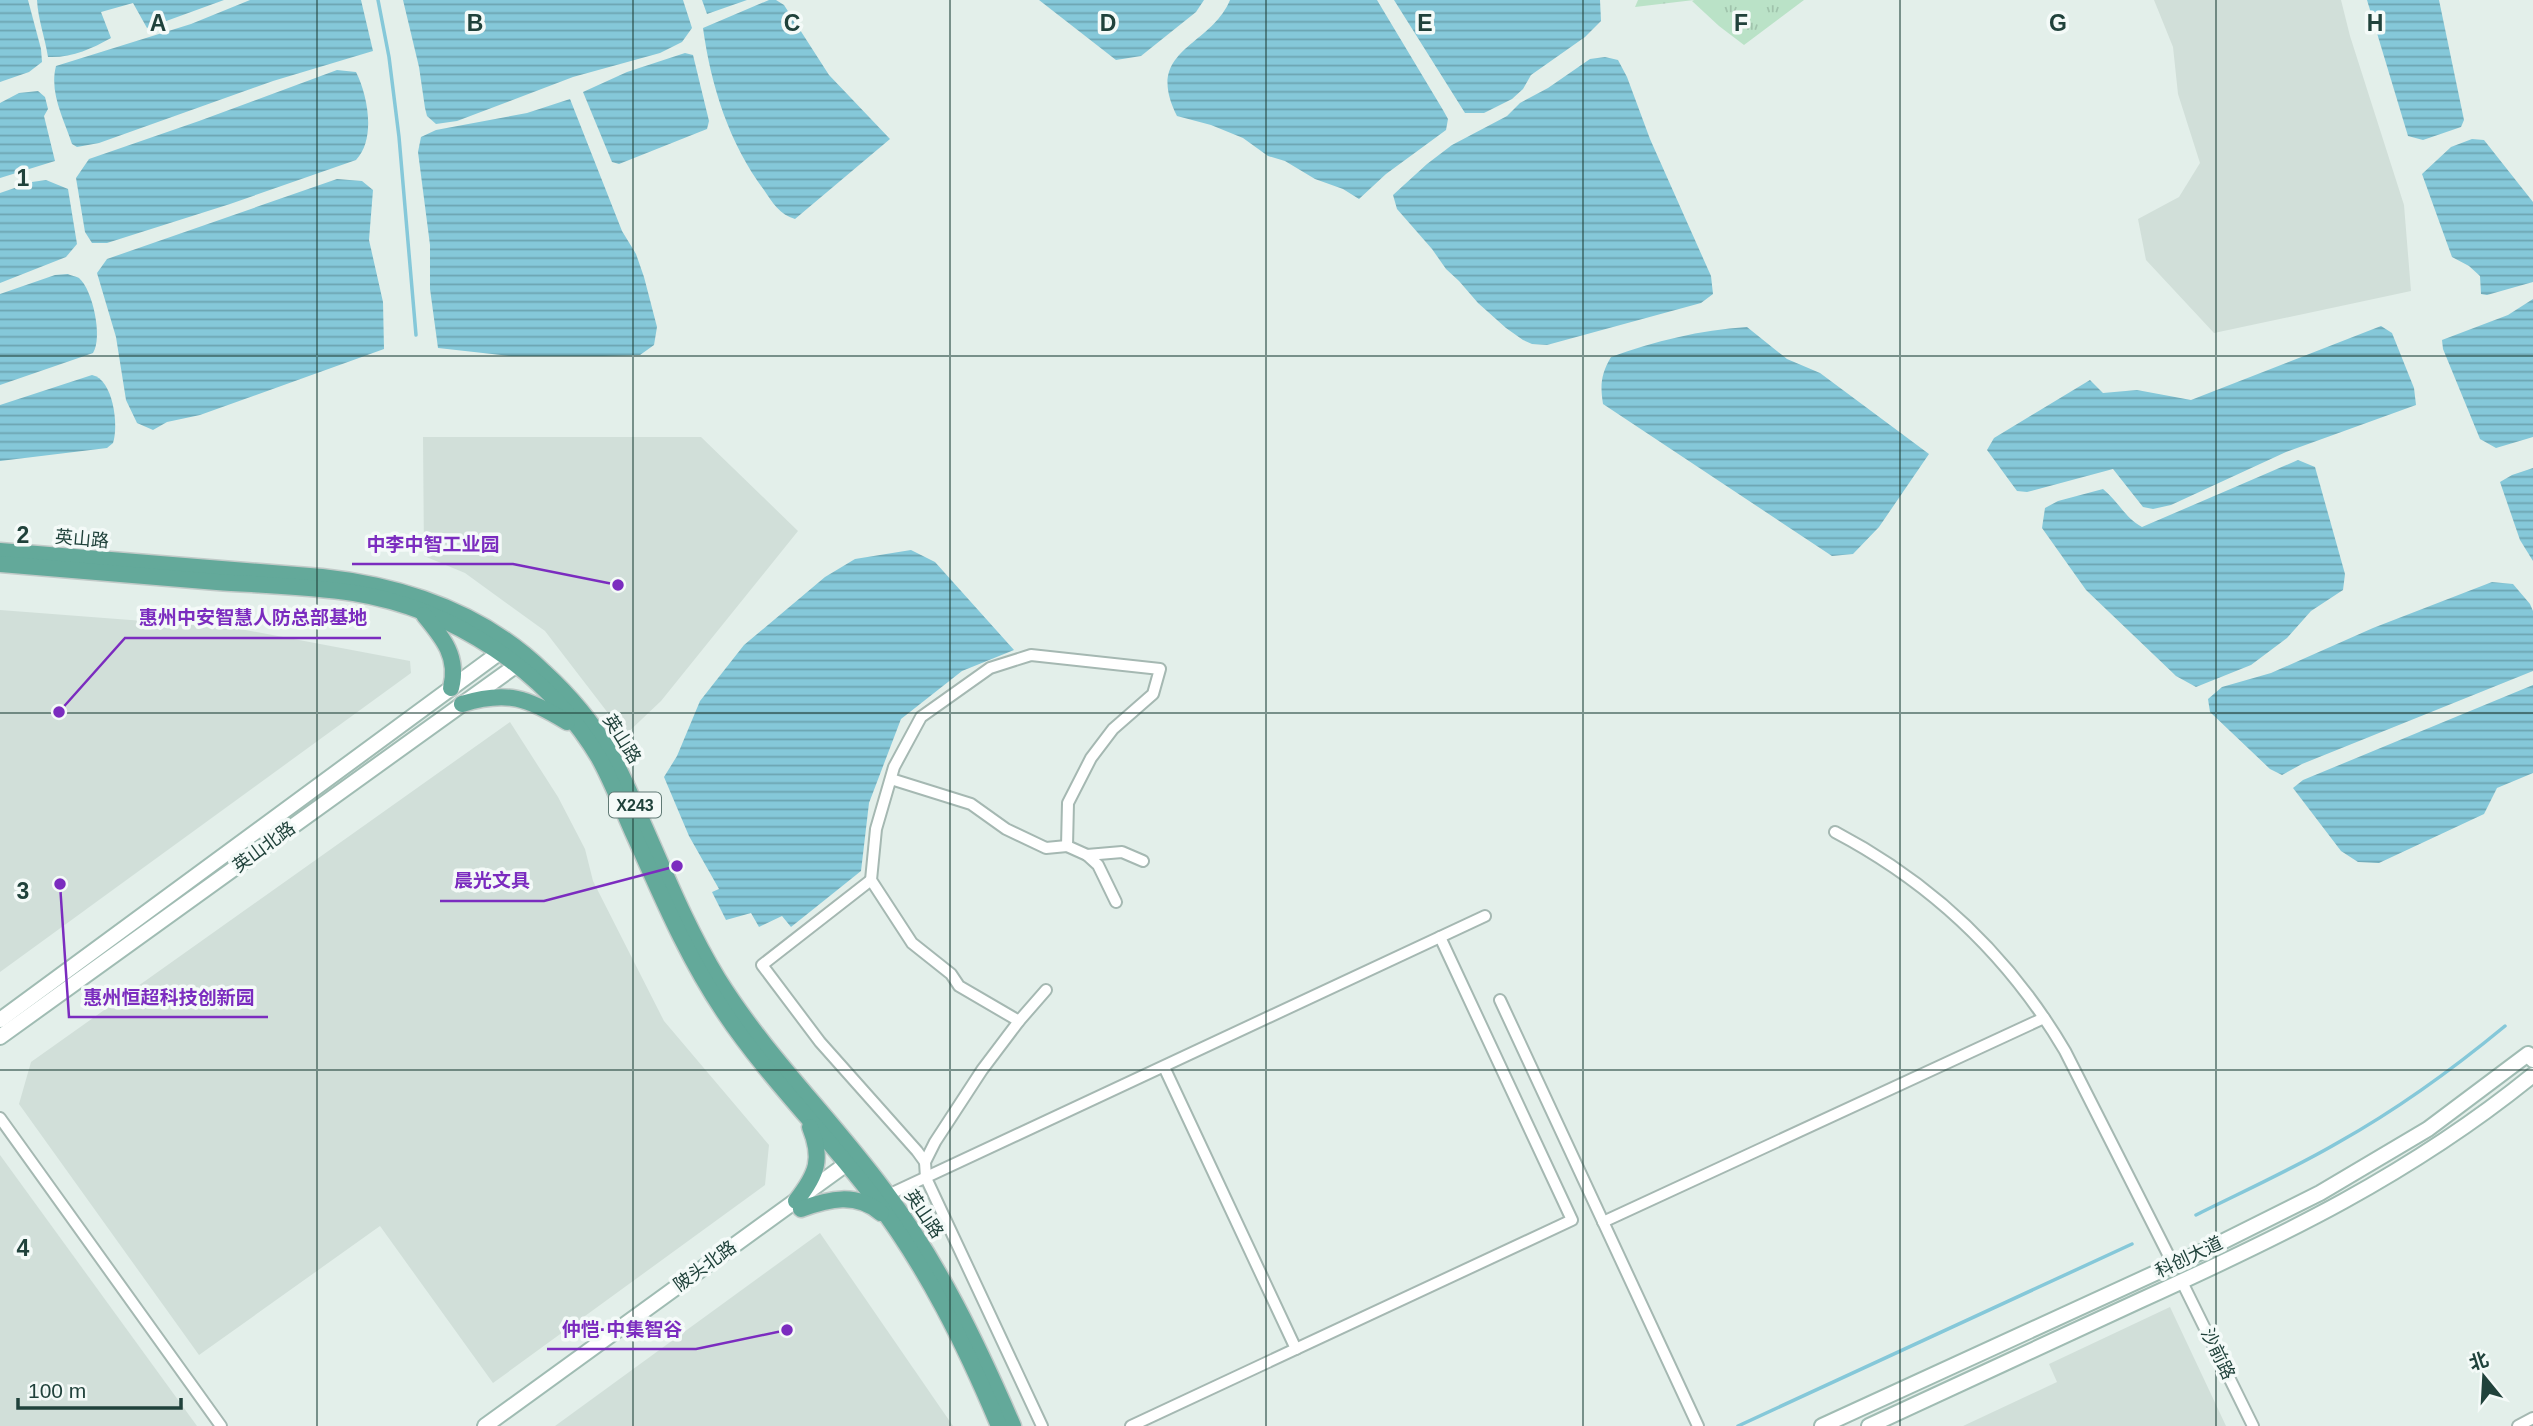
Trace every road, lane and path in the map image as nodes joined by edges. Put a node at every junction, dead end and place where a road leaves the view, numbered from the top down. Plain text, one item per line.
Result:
1 (0, 551) edge
2 (0, 564) edge
3 (420, 610) junction
4 (505, 648) junction
5 (522, 661) junction
6 (451, 688) junction
7 (461, 704) junction
8 (579, 730) junction
9 (891, 779) junction
10 (1835, 832) dead end
11 (1067, 846) junction
12 (1087, 855) junction
13 (1143, 861) dead end
14 (871, 880) junction
15 (1116, 902) dead end
16 (1485, 916) dead end
17 (1440, 937) junction
18 (1046, 990) dead end
19 (1500, 1000) dead end
20 (2044, 1018) junction
21 (0, 1020) edge
22 (1018, 1021) junction
23 (0, 1037) edge
24 (2533, 1060) edge
25 (1164, 1067) junction
26 (2533, 1074) edge
27 (800, 1109) junction
28 (0, 1118) edge
29 (925, 1162) junction
30 (855, 1164) junction
31 (926, 1178) junction
32 (888, 1195) junction
33 (798, 1205) junction
34 (1603, 1222) junction
35 (893, 1224) junction
36 (2173, 1264) junction
37 (2182, 1282) junction
38 (1296, 1349) junction
39 (2533, 1418) edge
40 (221, 1426) edge
41 (485, 1426) edge
42 (502, 1426) edge
43 (999, 1426) edge
44 (1013, 1426) edge
45 (1042, 1426) edge
46 (1131, 1426) edge
47 (1698, 1426) edge
48 (1822, 1426) edge
49 (1869, 1426) edge
50 (2253, 1426) edge
51 (2518, 1426) edge

1 - 4 main road, 英山路 / X243
2 - 3 main road, 英山路 / X243
3 - 4 main road, 英山路 / X243
3 - 6 main road
4 - 5 main road, 英山路 / X243
4 - 6 main road, 英山北路
5 - 7 main road, 英山北路
5 - 8 main road, 英山路 / X243
5 - 30 main road, 英山路 / X243
6 - 21 main road, 英山北路
7 - 8 main road
7 - 23 main road, 英山北路
8 - 27 main road, 英山路 / X243
9 - 11 street
9 - 11 street
9 - 14 street
10 - 20 street
11 - 12 street
12 - 13 street
12 - 15 street
14 - 22 street
14 - 29 street
16 - 17 street
17 - 25 street
17 - 38 street
18 - 22 street
19 - 34 street
20 - 34 street
20 - 36 street
22 - 29 street
24 - 36 main road, 科创大道
25 - 31 street
25 - 38 street
26 - 37 main road, 科创大道
27 - 30 main road, 英山路 / X243
27 - 33 main road
28 - 40 street
29 - 31 street
30 - 32 main road, 英山路 / X243
30 - 33 main road, 陂头北路
30 - 35 main road, 英山路 / X243
31 - 32 street
31 - 45 street
32 - 44 main road, 英山路 / X243
33 - 35 main road
33 - 41 main road, 陂头北路
33 - 42 main road, 陂头北路
34 - 47 street
35 - 43 main road, 英山路 / X243
36 - 48 main road, 科创大道
37 - 49 main road, 科创大道
37 - 50 street, 沙前路
38 - 46 street
39 - 51 street

